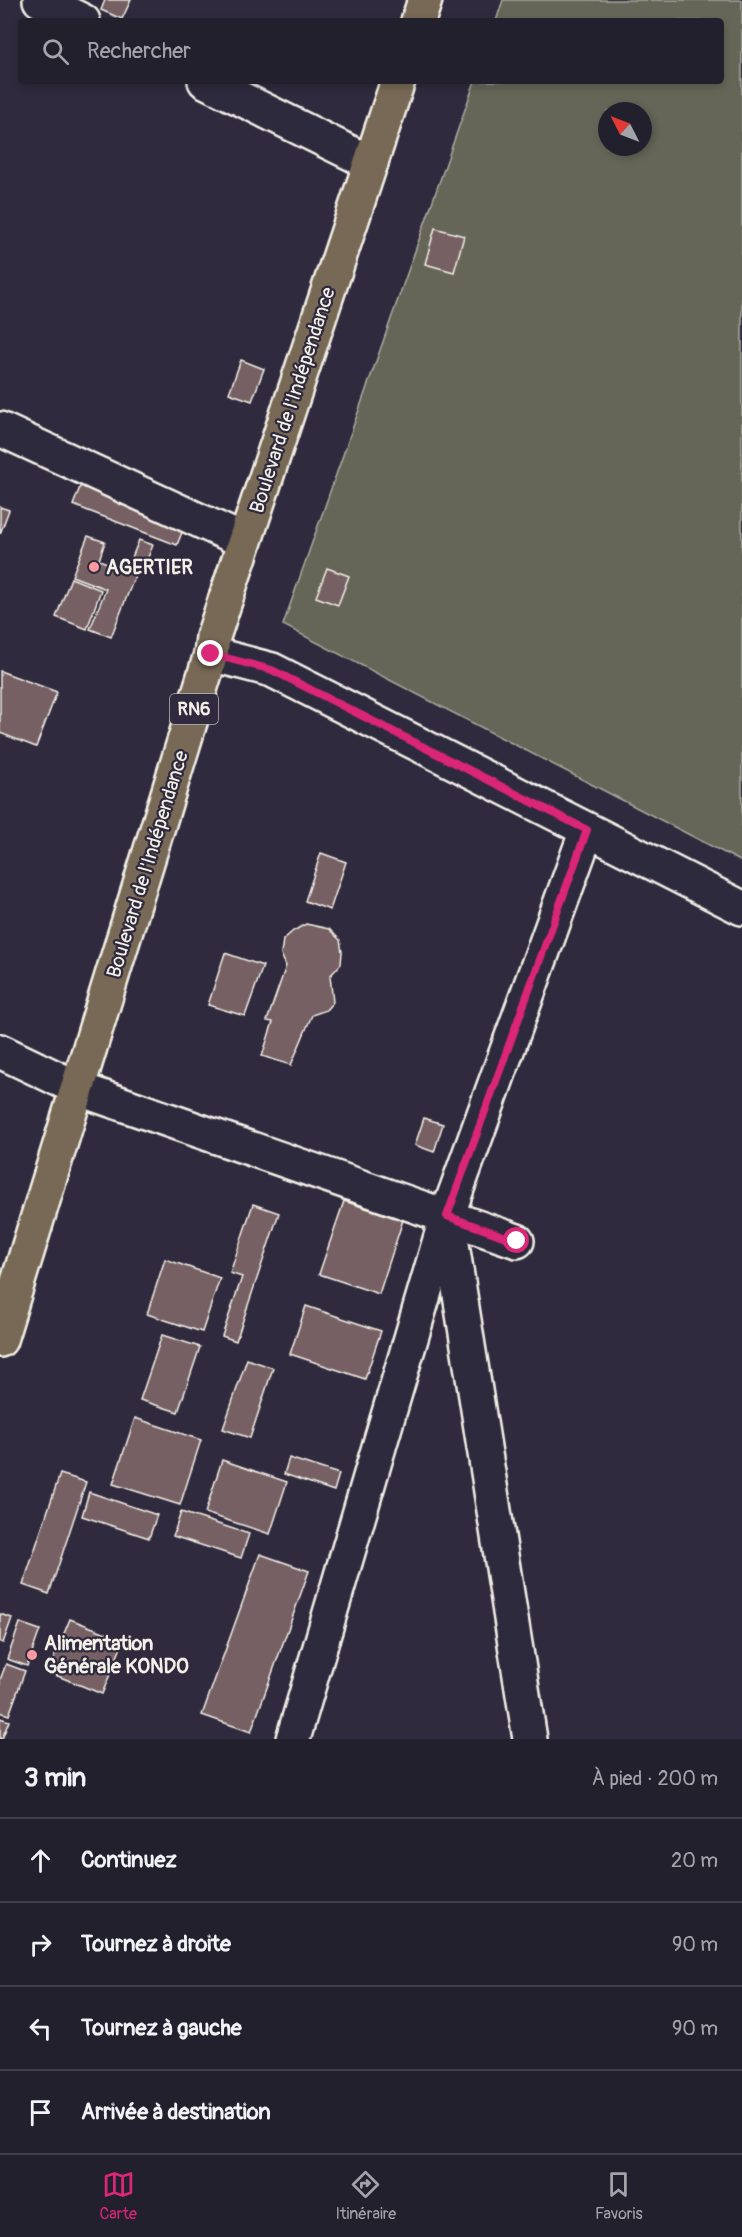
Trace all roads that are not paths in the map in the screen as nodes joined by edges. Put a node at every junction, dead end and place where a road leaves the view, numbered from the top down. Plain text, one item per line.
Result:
1 (40, 0) edge
2 (425, 0) edge
3 (77, 18) edge
4 (419, 18) edge
5 (211, 84) edge
6 (397, 84) edge
7 (371, 163) junction
8 (0, 429) edge
9 (244, 541) junction
10 (211, 654) junction
11 (587, 830) junction
12 (742, 908) edge
13 (0, 1052) edge
14 (79, 1089) junction
15 (447, 1216) junction
16 (517, 1241) dead end
17 (0, 1340) edge
18 (293, 1739) edge
19 (530, 1739) edge

1 - 3 street
2 - 4 highway
5 - 7 street
6 - 7 highway, Boulevard de l'Indépendance / RN6
7 - 9 highway, Boulevard de l'Indépendance / RN6
8 - 9 street
9 - 10 highway, Boulevard de l'Indépendance / RN6
10 - 11 street
10 - 14 highway, Boulevard de l'Indépendance / RN6
11 - 12 street
11 - 15 street
13 - 14 street
14 - 15 street
14 - 17 highway, Boulevard de l'Indépendance / RN6
15 - 16 street
15 - 18 street
15 - 19 street

